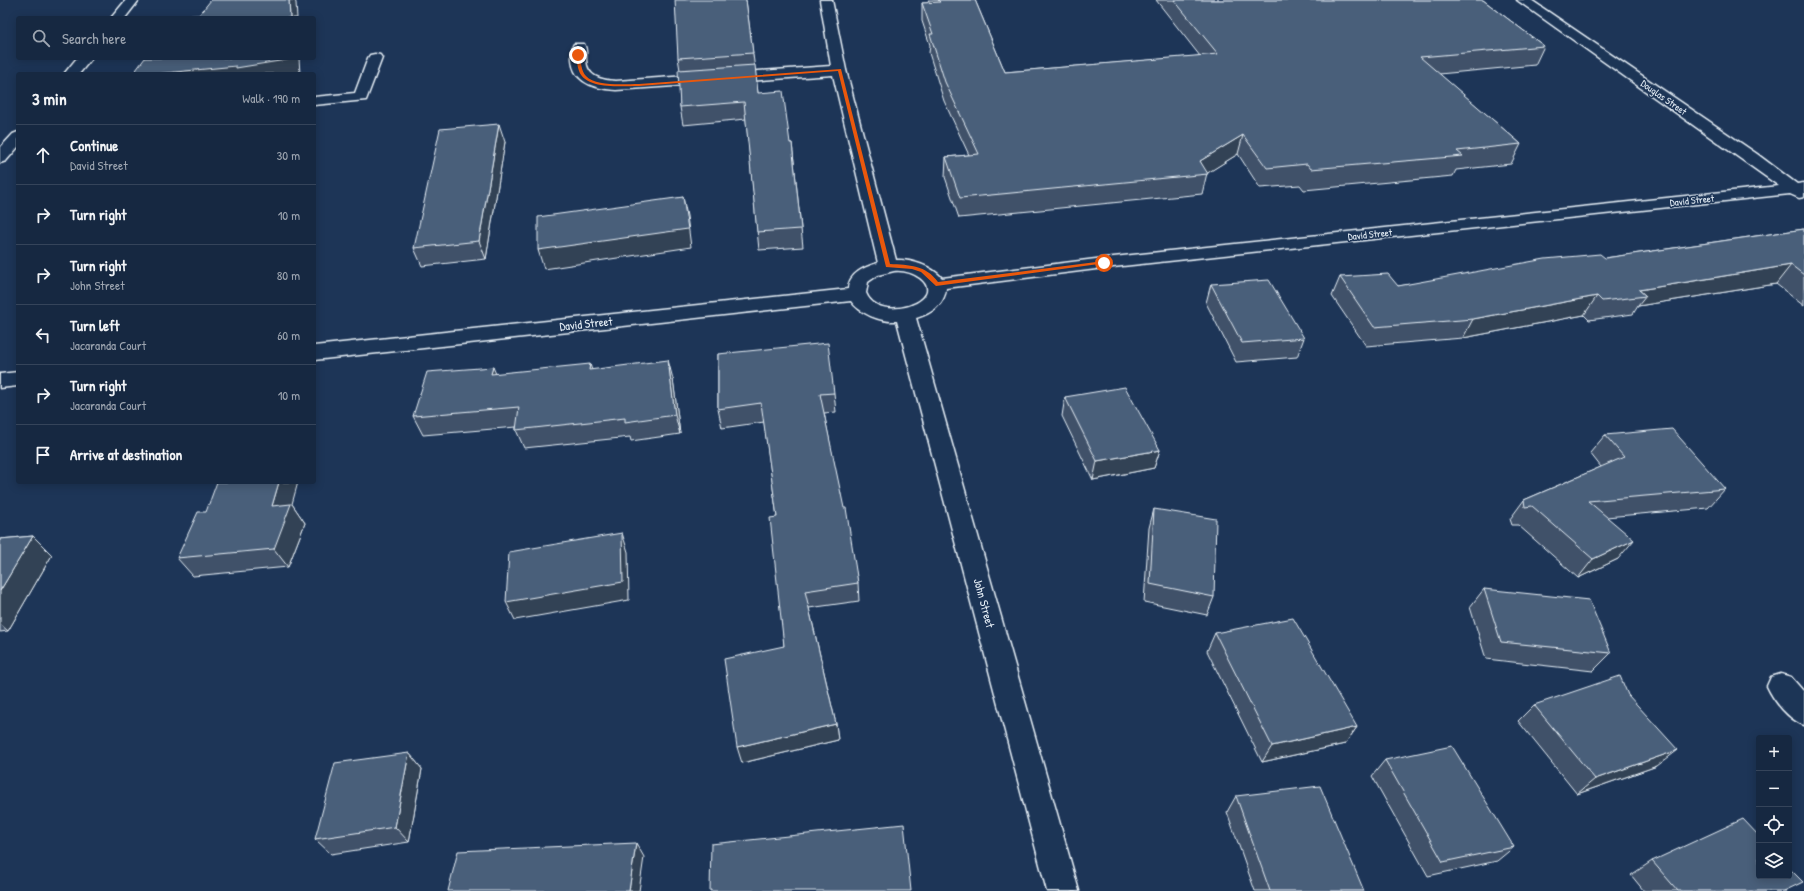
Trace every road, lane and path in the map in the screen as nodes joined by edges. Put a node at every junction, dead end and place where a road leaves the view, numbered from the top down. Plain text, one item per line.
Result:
1 (133, 0) edge
2 (826, 0) edge
3 (1523, 0) edge
4 (120, 16) edge
5 (579, 47) dead end
6 (375, 58) dead end
7 (83, 60) edge
8 (839, 70) junction
9 (73, 72) edge
10 (316, 101) edge
11 (16, 139) edge
12 (0, 158) edge
13 (1800, 191) edge
14 (888, 266) junction
15 (936, 284) junction
16 (857, 294) junction
17 (906, 315) junction
18 (316, 353) edge
19 (16, 379) edge
20 (0, 381) edge
21 (1781, 686) dead end
22 (1804, 712) edge
23 (1063, 891) edge

1 - 4 street
2 - 8 street
3 - 13 street, Douglas Street
5 - 8 street
6 - 10 street
7 - 9 street
8 - 14 street
11 - 12 street
13 - 15 street, David Street
14 - 15 street
14 - 16 street
15 - 17 street
16 - 17 street
16 - 18 street, David Street
17 - 23 street, John Street
19 - 20 street
21 - 22 street

